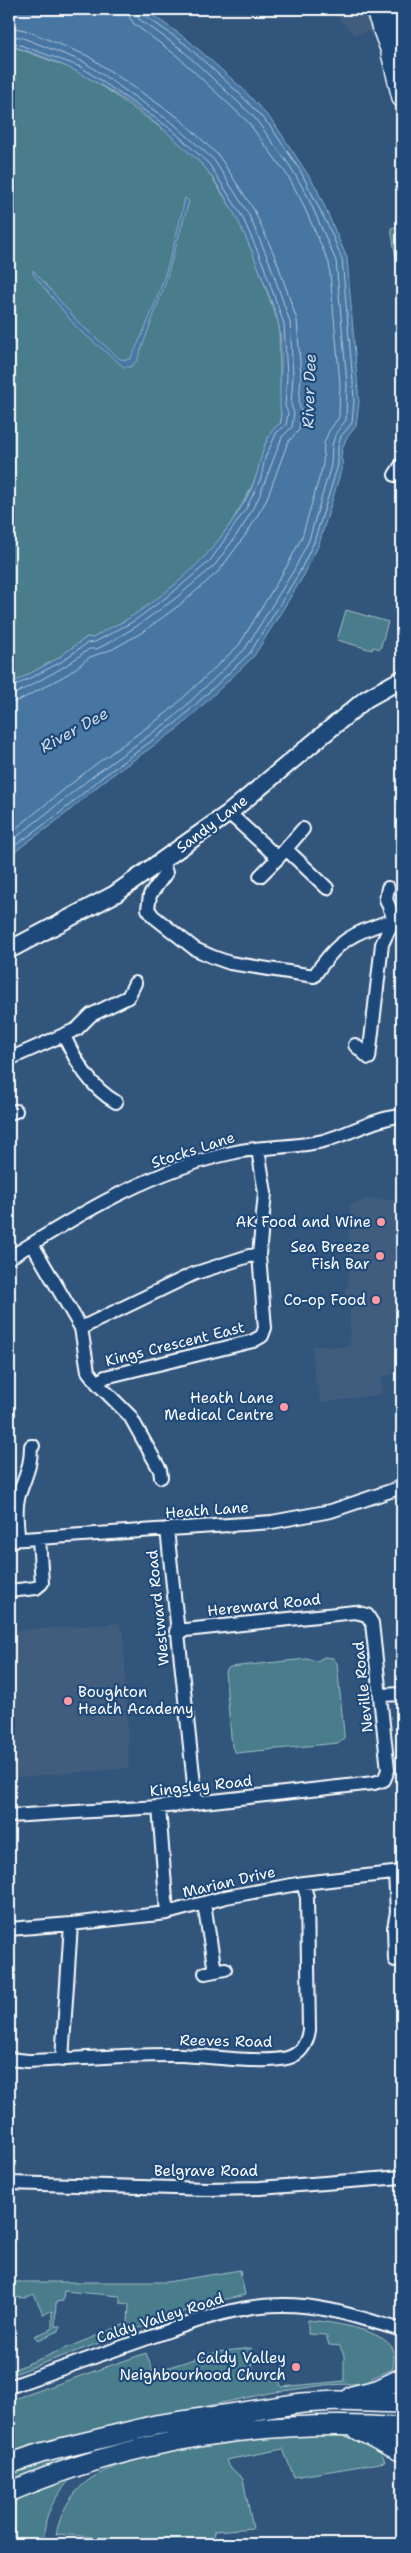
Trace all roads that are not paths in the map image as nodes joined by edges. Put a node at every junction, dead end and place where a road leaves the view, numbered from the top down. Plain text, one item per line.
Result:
1 (375, 9) edge
2 (392, 9) edge
3 (402, 35) edge
4 (401, 89) edge
5 (402, 464) edge
6 (395, 476) dead end
7 (402, 679) edge
8 (229, 813) junction
9 (303, 829) dead end
10 (282, 853) junction
11 (162, 861) junction
12 (260, 876) dead end
13 (327, 888) dead end
14 (388, 888) dead end
15 (398, 919) edge
16 (9, 950) edge
17 (135, 983) dead end
18 (64, 1036) junction
19 (355, 1045) dead end
20 (9, 1059) edge
21 (107, 1100) dead end
22 (402, 1116) edge
23 (258, 1149) junction
24 (32, 1244) junction
25 (259, 1255) junction
26 (9, 1258) edge
27 (81, 1328) junction
28 (98, 1384) junction
29 (31, 1446) dead end
30 (156, 1474) dead end
31 (402, 1487) edge
32 (167, 1529) junction
33 (14, 1539) edge
34 (39, 1539) junction
35 (9, 1591) edge
36 (355, 1612) joint
37 (176, 1630) junction
38 (402, 1694) edge
39 (380, 1695) junction
40 (388, 1770) joint
41 (196, 1803) junction
42 (159, 1807) junction
43 (9, 1816) edge
44 (399, 1872) edge
45 (303, 1883) junction
46 (204, 1904) junction
47 (167, 1913) junction
48 (70, 1924) junction
49 (9, 1929) edge
50 (398, 1941) edge
51 (395, 1960) dead end
52 (215, 1971) dead end
53 (9, 2059) edge
54 (62, 2060) junction
55 (402, 2176) edge
56 (9, 2183) edge
57 (383, 2325) junction
58 (402, 2330) edge
59 (402, 2339) edge
60 (402, 2378) edge
61 (9, 2387) edge
62 (402, 2400) edge
63 (337, 2401) junction
64 (345, 2426) junction
65 (402, 2430) edge
66 (402, 2452) edge
67 (9, 2464) edge
68 (9, 2492) edge

1 - 4 highway
2 - 3 highway
5 - 6 street
7 - 8 main road, Sandy Lane
8 - 10 street
8 - 11 main road, Sandy Lane
9 - 10 street
10 - 12 street
10 - 13 street
11 - 15 street
11 - 16 main road, Sandy Lane
14 - 15 street
15 - 19 street
17 - 18 street
18 - 20 street
18 - 21 street
22 - 23 street, Stocks Lane
23 - 24 street, Stocks Lane
23 - 25 street
24 - 26 street, Stocks Lane
24 - 27 street
25 - 27 street
25 - 28 street, Kings Crescent East
27 - 28 street
28 - 30 street
29 - 33 street
31 - 32 street, Heath Lane
32 - 34 street, Heath Lane
32 - 37 street, Westward Road
33 - 34 street, Heath Lane
34 - 35 street
36 - 37 street, Hereward Road
36 - 39 street, Neville Road
37 - 41 street, Westward Road
38 - 39 street
39 - 40 street, Neville Road
40 - 41 street, Kingsley Road
41 - 42 street, Kingsley Road
42 - 43 street, Kingsley Road
42 - 47 street
44 - 45 street, Marian Drive
44 - 50 street, Marian Drive
45 - 46 street, Marian Drive
45 - 54 street, Reeves Road
46 - 47 street, Marian Drive
46 - 52 street
47 - 48 street, Marian Drive
48 - 49 street, Marian Drive
48 - 54 street
50 - 51 street, Marian Drive
53 - 54 street, Reeves Road
55 - 56 street, Belgrave Road
57 - 58 street, Caldy Valley Road
57 - 59 street, Caldy Valley Road
57 - 61 street, Caldy Valley Road
60 - 63 highway
62 - 63 highway
62 - 65 highway
63 - 67 highway
64 - 65 highway
64 - 66 highway
64 - 68 highway

